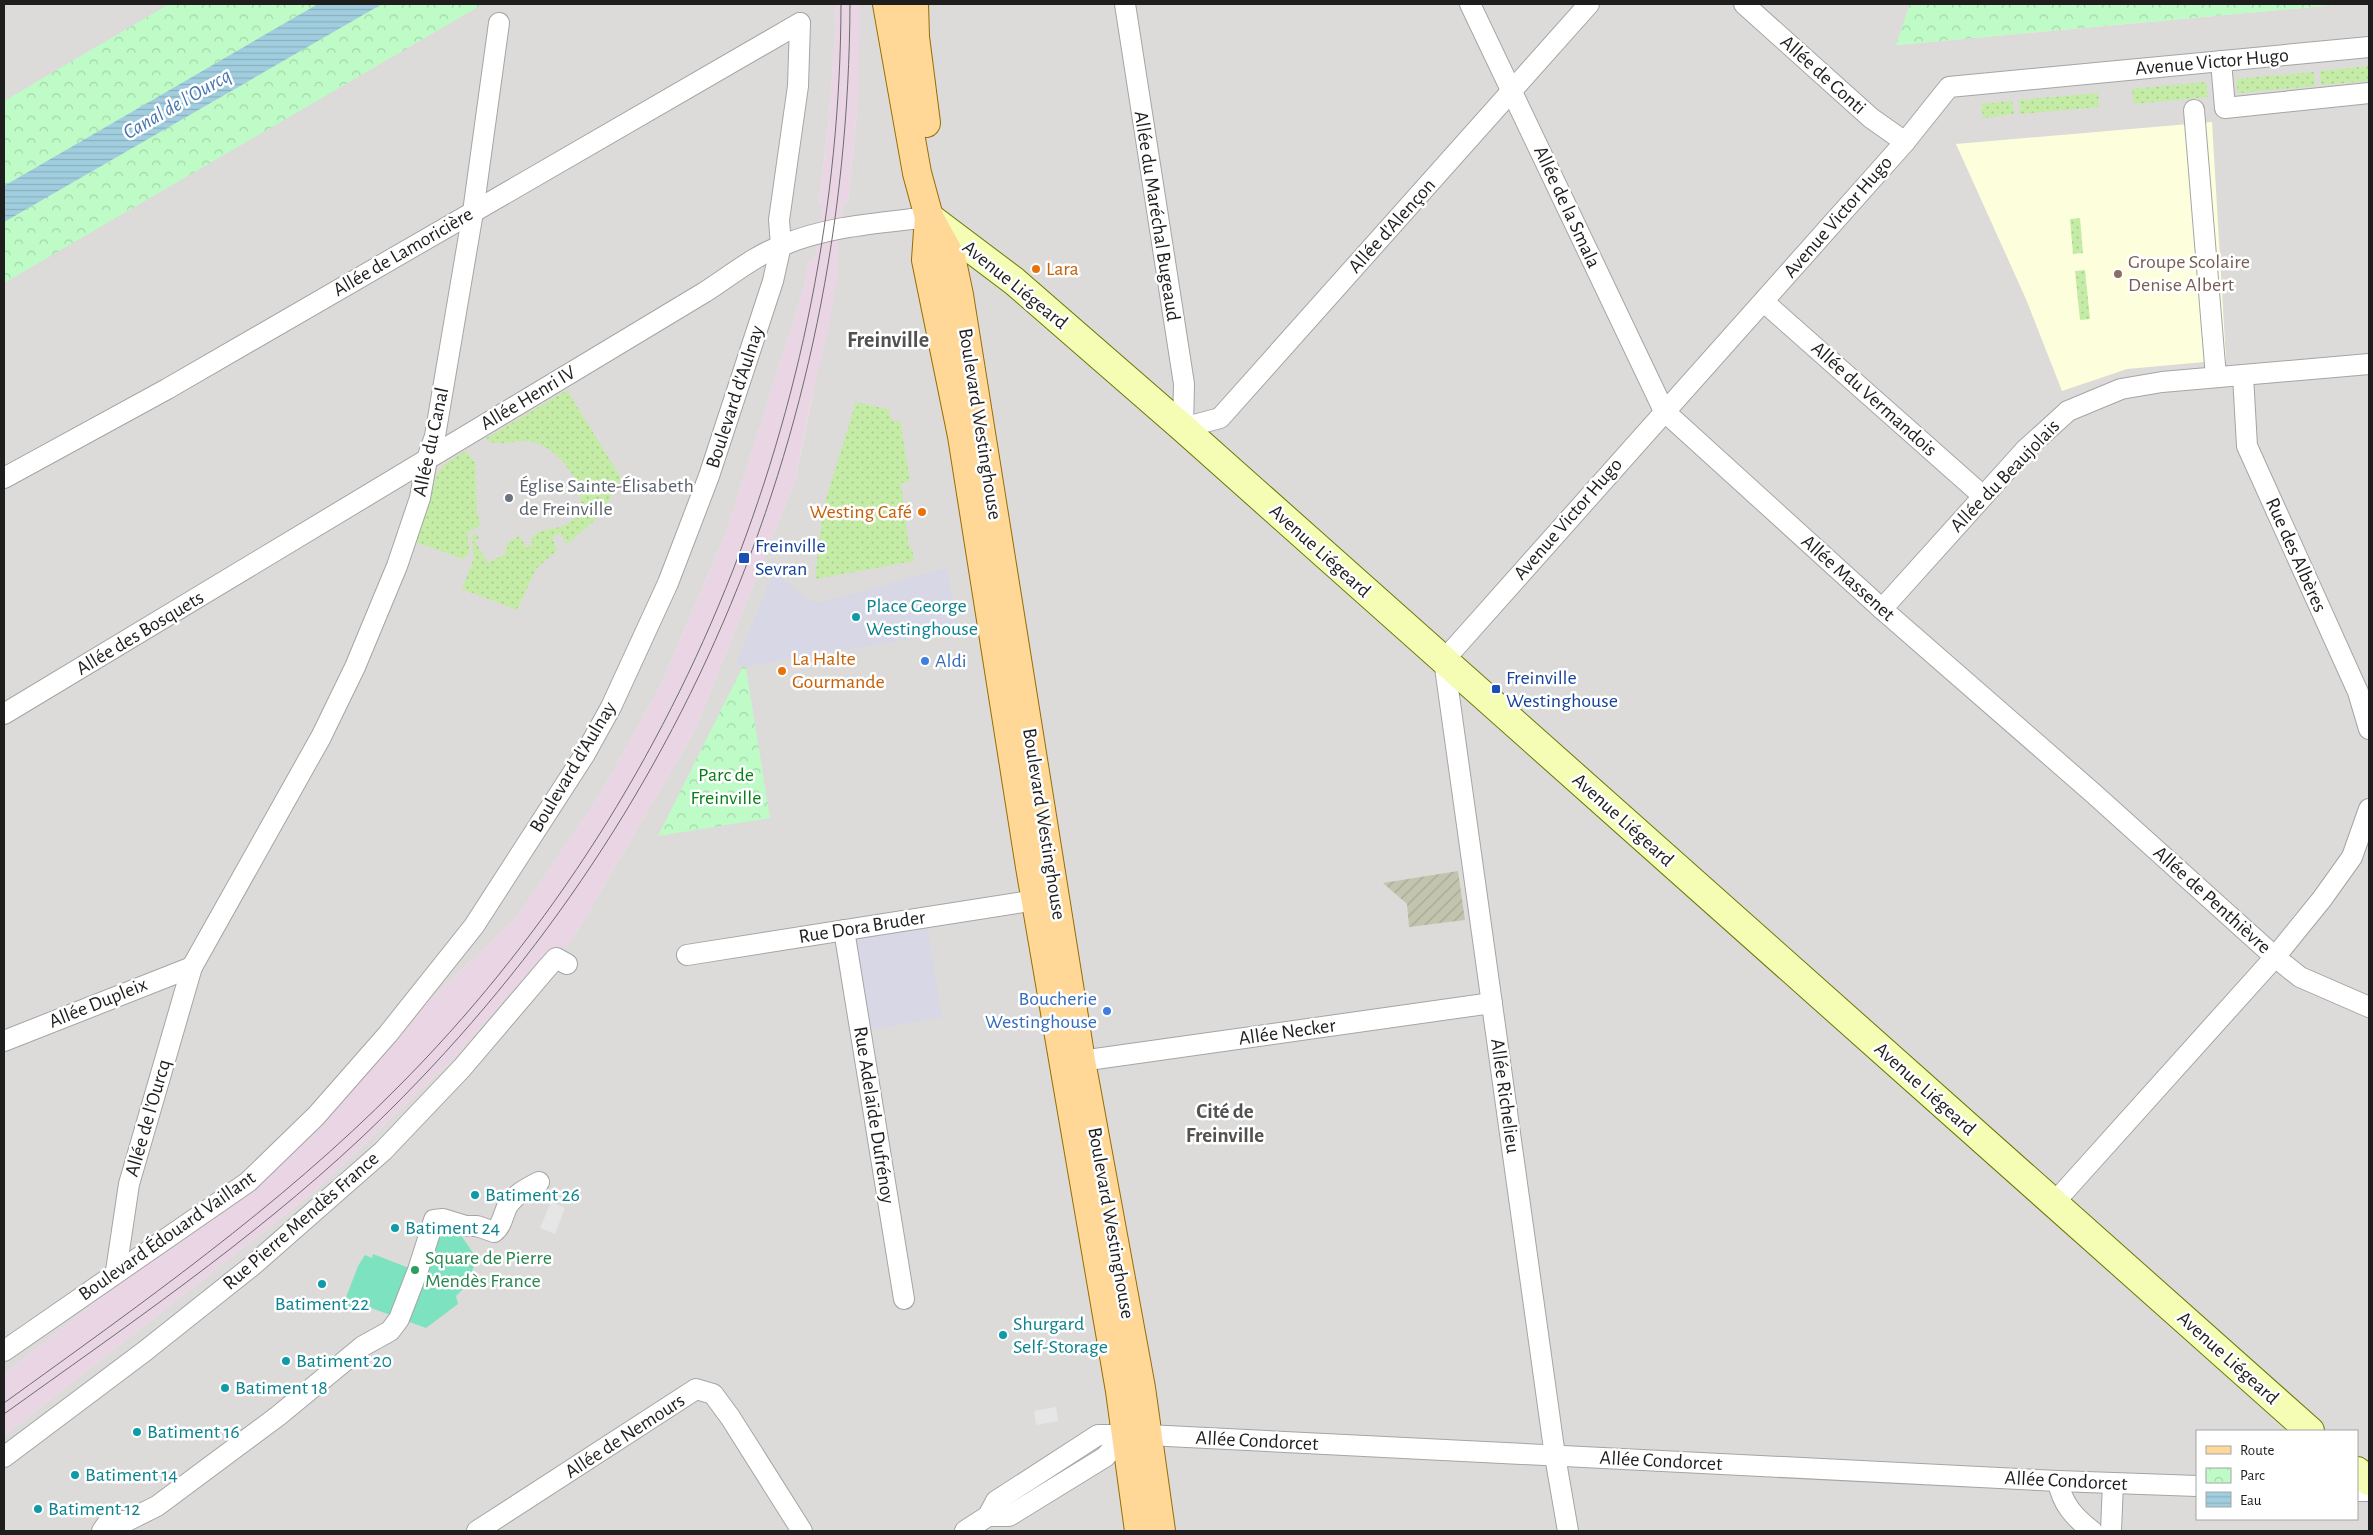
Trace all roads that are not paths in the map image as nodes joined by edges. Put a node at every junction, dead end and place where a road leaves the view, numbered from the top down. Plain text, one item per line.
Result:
1 (887, 4) edge
2 (914, 4) edge
3 (1125, 4) edge
4 (1470, 4) edge
5 (1589, 4) edge
6 (1744, 4) edge
7 (499, 23) dead end
8 (800, 23) joint
9 (2369, 47) edge
10 (2221, 61) junction
11 (1512, 91) junction
12 (2369, 93) edge
13 (2194, 110) dead end
14 (1904, 142) junction
15 (473, 212) junction
16 (929, 217) junction
17 (781, 245) junction
18 (1764, 302) junction
19 (2369, 364) edge
20 (2243, 376) junction
21 (2216, 377) junction
22 (1664, 411) junction
23 (1183, 428) junction
24 (427, 459) junction
25 (4, 478) edge
26 (1983, 496) junction
27 (276, 551) joint
28 (1882, 609) junction
29 (1444, 660) junction
30 (2364, 692) edge
31 (4, 714) edge
32 (2369, 729) edge
33 (2034, 743) joint
34 (2369, 810) edge
35 (1036, 900) junction
36 (474, 926) joint
37 (844, 930) junction
38 (688, 955) dead end
39 (2275, 958) junction
40 (566, 964) dead end
41 (192, 967) junction
42 (1492, 1003) junction
43 (2369, 1007) edge
44 (4, 1041) edge
45 (1082, 1061) junction
46 (539, 1182) dead end
47 (2053, 1204) junction
48 (116, 1272) junction
49 (904, 1299) dead end
50 (4, 1351) edge
51 (2309, 1430) edge
52 (1137, 1434) junction
53 (1555, 1456) junction
54 (4, 1457) edge
55 (2358, 1472) edge
56 (2058, 1481) junction
57 (2369, 1481) edge
58 (2113, 1483) junction
59 (2196, 1486) edge
60 (102, 1531) edge
61 (477, 1531) edge
62 (802, 1531) edge
63 (966, 1531) edge
64 (1139, 1531) edge
65 (1161, 1531) edge
66 (1568, 1531) edge
67 (2092, 1531) edge
68 (2111, 1531) edge

1 - 16 main road, Boulevard Westinghouse
2 - 16 main road, Boulevard Westinghouse
3 - 23 street, Allée du Maréchal Bugeaud
4 - 11 street, Allée de la Smala
5 - 11 street, Allée d'Alençon
6 - 14 street, Allée de Conti
7 - 15 street, Allée du Canal
8 - 15 street, Allée de Lamoricière
8 - 17 street, Boulevard d'Aulnay
9 - 10 street, Avenue Victor Hugo
10 - 12 street
10 - 14 street, Avenue Victor Hugo
11 - 22 street, Allée de la Smala
11 - 23 street, Allée d'Alençon
13 - 21 street
14 - 18 street, Avenue Victor Hugo
15 - 24 street, Allée du Canal
15 - 25 street, Allée de Lamoricière
16 - 17 street, Allée Henri IV
16 - 23 street, Avenue Liégeard
16 - 35 main road, Boulevard Westinghouse
16 - 45 main road, Boulevard Westinghouse
17 - 24 street, Allée Henri IV
17 - 36 street, Boulevard d'Aulnay
18 - 22 street, Avenue Victor Hugo
18 - 26 street, Allée du Vermandois
19 - 20 street, Allée du Beaujolais
20 - 21 street, Allée du Beaujolais
20 - 30 street, Rue des Albères
21 - 26 street, Allée du Beaujolais
22 - 28 street, Allée Massenet
22 - 29 street, Avenue Victor Hugo
23 - 29 street, Avenue Liégeard
24 - 27 street, Allée Henri IV
24 - 41 street, Allée du Canal
26 - 28 street, Allée du Beaujolais
27 - 31 street, Allée des Bosquets
28 - 33 street, Allée Massenet
29 - 42 street, Allée Richelieu
29 - 47 street, Avenue Liégeard
30 - 32 street, Rue des Albères
33 - 39 street, Allée de Penthièvre
34 - 39 street
35 - 37 street, Rue Dora Bruder
35 - 52 main road, Boulevard Westinghouse
36 - 48 street, Boulevard Édouard Vaillant
37 - 38 street, Rue Dora Bruder
37 - 49 street, Rue Adelaïde Dufrénoy
39 - 43 street
39 - 47 street, Allée de Penthièvre
40 - 54 street, Rue Pierre Mendès France
41 - 44 street, Allée Dupleix
41 - 48 street, Allée de l'Ourcq
42 - 45 street, Allée Necker
42 - 53 street, Allée Richelieu
45 - 52 main road, Boulevard Westinghouse
46 - 60 street
47 - 51 street, Avenue Liégeard
48 - 50 street, Boulevard Édouard Vaillant
52 - 53 street, Allée Condorcet
52 - 63 street, Allée Condorcet
52 - 64 main road
52 - 65 main road
53 - 56 street, Allée Condorcet
53 - 66 street, Allée Richelieu
55 - 57 street
56 - 58 street, Allée Condorcet
56 - 67 street
58 - 59 street, Allée Condorcet
58 - 68 street
61 - 62 street, Allée de Nemours

